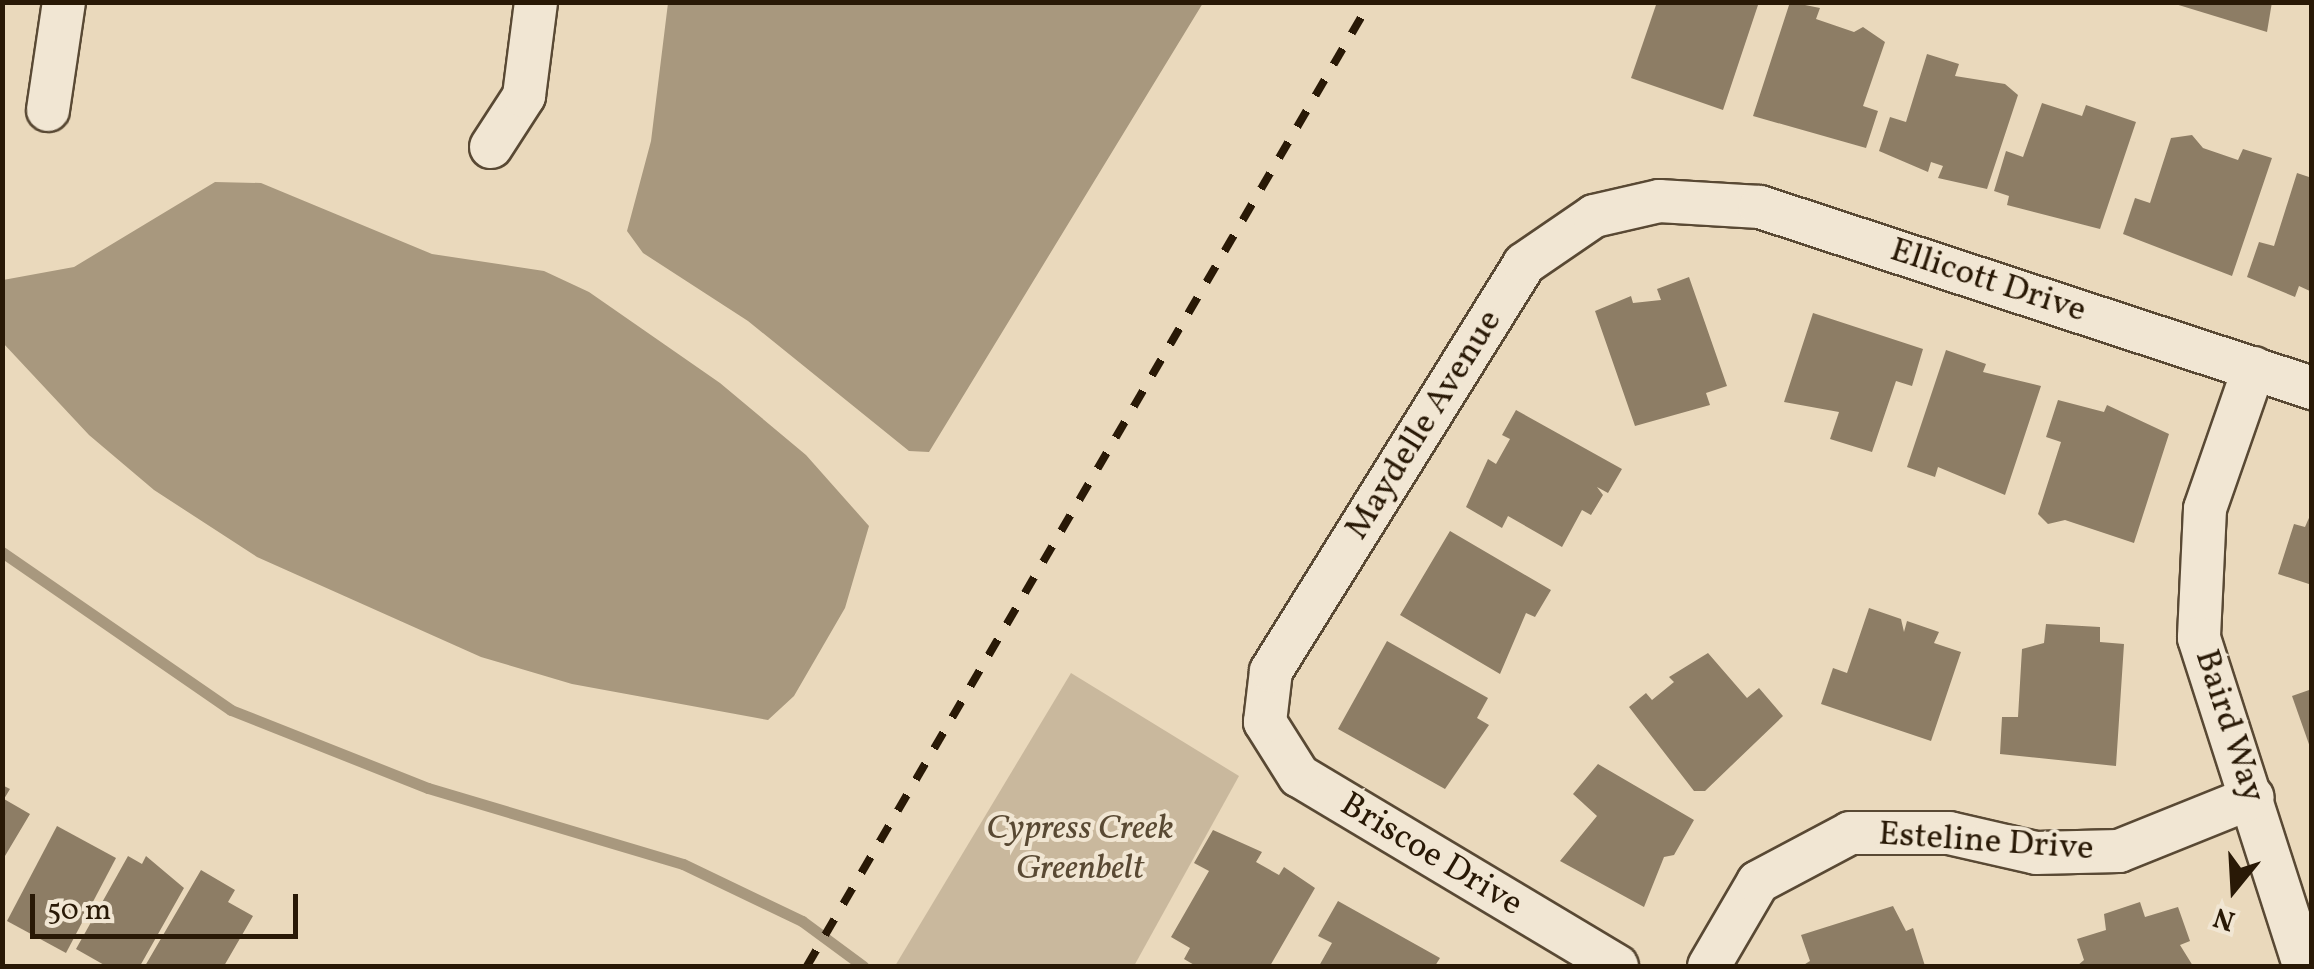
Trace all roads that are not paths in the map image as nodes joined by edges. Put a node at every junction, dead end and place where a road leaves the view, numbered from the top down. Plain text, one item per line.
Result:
1 (64, 2) edge
2 (536, 2) edge
3 (48, 110) dead end
4 (491, 146) dead end
5 (1658, 201) joint
6 (2254, 368) junction
7 (2312, 388) edge
8 (1265, 722) joint
9 (2253, 797) junction
10 (1618, 966) edge
11 (1709, 966) edge
12 (2304, 966) edge

1 - 3 street
2 - 4 street
5 - 6 street, Ellicott Drive
5 - 8 street, Maydelle Avenue
6 - 7 street, Ellicott Drive
6 - 9 street, Baird Way
8 - 10 street, Briscoe Drive
9 - 11 street, Esteline Drive
9 - 12 street, Baird Way

